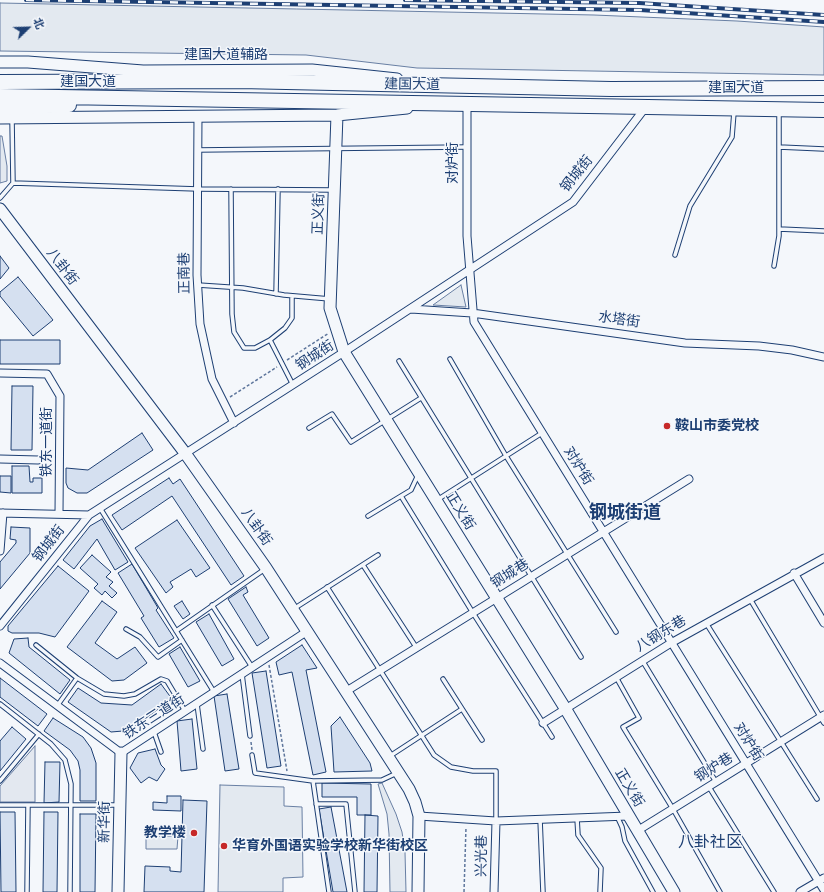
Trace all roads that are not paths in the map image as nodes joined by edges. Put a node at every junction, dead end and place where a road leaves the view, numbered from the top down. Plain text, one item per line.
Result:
1 (0, 62) edge
2 (0, 75) edge
3 (0, 82) edge
4 (57, 82) junction
5 (452, 86) junction
6 (824, 88) edge
7 (0, 96) edge
8 (138, 99) junction
9 (446, 105) junction
10 (467, 105) junction
11 (0, 108) edge
12 (645, 108) junction
13 (735, 109) junction
14 (779, 110) junction
15 (824, 110) edge
16 (337, 115) junction
17 (198, 116) junction
18 (0, 118) edge
19 (12, 118) junction
20 (467, 147) junction
21 (779, 147) junction
22 (336, 149) junction
23 (824, 149) edge
24 (198, 150) junction
25 (13, 183) junction
26 (198, 189) junction
27 (231, 189) junction
28 (278, 189) junction
29 (334, 190) junction
30 (0, 198) edge
31 (0, 209) edge
32 (779, 229) junction
33 (824, 231) edge
34 (675, 255) dead end
35 (774, 266) dead end
36 (469, 269) junction
37 (198, 285) junction
38 (231, 288) junction
39 (276, 294) junction
40 (292, 296) junction
41 (331, 299) junction
42 (411, 309) junction
43 (472, 313) junction
44 (270, 340) junction
45 (344, 352) junction
46 (824, 358) edge
47 (450, 359) dead end
48 (399, 361) dead end
49 (0, 373) edge
50 (293, 385) junction
51 (421, 398) junction
52 (387, 421) junction
53 (234, 423) junction
54 (309, 428) dead end
55 (542, 433) junction
56 (185, 453) junction
57 (506, 456) junction
58 (0, 459) edge
59 (38, 460) dead end
60 (419, 474) junction
61 (471, 478) junction
62 (689, 479) dead end
63 (401, 496) junction
64 (436, 500) junction
65 (100, 507) junction
66 (2, 513) edge
67 (59, 514) junction
68 (88, 514) junction
69 (368, 516) dead end
70 (603, 531) junction
71 (0, 551) edge
72 (567, 553) junction
73 (378, 555) dead end
74 (824, 558) edge
75 (363, 565) junction
76 (266, 568) junction
77 (794, 573) junction
78 (531, 576) junction
79 (327, 587) junction
80 (496, 598) junction
81 (750, 598) junction
82 (212, 606) junction
83 (292, 609) junction
84 (473, 613) junction
85 (706, 623) junction
86 (824, 623) edge
87 (0, 626) edge
88 (126, 629) dead end
89 (176, 631) junction
90 (306, 632) junction
91 (616, 632) dead end
92 (182, 640) junction
93 (671, 643) junction
94 (36, 645) dead end
95 (416, 647) junction
96 (582, 657) dead end
97 (642, 660) junction
98 (0, 663) edge
99 (252, 667) junction
100 (379, 670) junction
101 (242, 674) junction
102 (615, 677) junction
103 (77, 678) junction
104 (443, 679) dead end
105 (214, 692) junction
106 (345, 692) junction
107 (0, 704) edge
108 (197, 704) junction
109 (57, 706) junction
110 (462, 708) junction
111 (565, 708) junction
112 (185, 711) junction
113 (823, 718) edge
114 (543, 723) junction
115 (154, 732) junction
116 (39, 734) junction
117 (421, 735) junction
118 (250, 736) road end
119 (552, 737) dead end
120 (482, 740) dead end
121 (781, 742) junction
122 (203, 749) dead end
123 (161, 752) dead end
124 (121, 753) junction
125 (252, 755) road end
126 (388, 757) junction
127 (746, 764) junction
128 (398, 772) junction
129 (0, 781) edge
130 (312, 781) junction
131 (716, 782) junction
132 (709, 786) junction
133 (817, 799) dead end
134 (316, 804) junction
135 (0, 805) edge
136 (28, 805) junction
137 (71, 805) junction
138 (120, 805) junction
139 (673, 809) junction
140 (419, 816) junction
141 (622, 816) junction
142 (577, 818) junction
143 (540, 819) junction
144 (496, 821) junction
145 (638, 831) junction
146 (821, 879) edge
147 (824, 890) edge
148 (27, 892) edge
149 (70, 892) edge
150 (118, 892) edge
151 (329, 892) edge
152 (356, 892) edge
153 (418, 892) edge
154 (494, 892) edge
155 (543, 892) edge
156 (600, 892) edge
157 (652, 892) edge
158 (674, 892) edge
159 (720, 892) edge
160 (774, 892) edge
161 (800, 892) edge

1 - 5 street, 建国大道辅路
2 - 4 highway
3 - 4 highway, 建国大道
4 - 5 highway, 建国大道
5 - 6 highway, 建国大道
7 - 8 highway, 建国大道
8 - 9 highway, 建国大道
8 - 11 highway
9 - 10 highway, 建国大道
9 - 16 street
10 - 12 highway, 建国大道
10 - 20 street, 对炉街
12 - 13 highway, 建国大道
12 - 36 street, 钢城街
13 - 14 highway, 建国大道
13 - 34 lane
14 - 15 highway, 建国大道
14 - 21 lane
16 - 17 street
16 - 22 street, 正义街
17 - 19 street
17 - 24 street, 正南巷
18 - 19 street
19 - 25 lane
20 - 22 lane
20 - 36 street, 对炉街
21 - 23 lane
21 - 32 lane
22 - 24 lane
22 - 29 street, 正义街
24 - 26 street, 正南巷
25 - 26 lane
25 - 30 lane
26 - 27 lane
26 - 37 street, 正南巷
27 - 28 lane
27 - 38 lane
28 - 29 lane
28 - 39 lane
29 - 41 street, 正义街
31 - 56 street, 八卦街
32 - 33 lane
32 - 35 lane
36 - 42 street, 钢城街
36 - 43 street, 对炉街
37 - 38 lane
37 - 53 street, 正南巷
38 - 39 lane
38 - 44 lane
39 - 40 lane
40 - 41 lane
40 - 44 lane
41 - 45 street, 正义街
42 - 43 street, 水塔街
42 - 45 street, 钢城街
43 - 46 street, 水塔街
43 - 55 street, 对炉街
44 - 50 lane
45 - 50 street, 钢城街
45 - 52 street, 正义街
47 - 57 lane
48 - 51 lane
49 - 67 street, 铁东一道街
50 - 53 street, 钢城街
51 - 52 lane
51 - 61 lane
52 - 54 lane
52 - 60 street, 正义街
53 - 56 street, 钢城街
55 - 57 lane
55 - 70 street, 对炉街
56 - 65 street, 钢城街
56 - 76 street, 八卦街
57 - 61 lane
57 - 72 lane
58 - 59 street
60 - 63 lane
60 - 64 street, 正义街
61 - 64 lane
61 - 78 lane
62 - 70 street, 钢城巷
63 - 69 lane
63 - 84 lane
64 - 80 street, 正义街
65 - 68 street, 钢城街
65 - 89 lane
66 - 67 street
66 - 71 street
67 - 68 street
68 - 87 street, 钢城街
70 - 72 street, 钢城巷
70 - 93 street, 对炉街
72 - 78 street, 钢城巷
72 - 91 lane
73 - 75 lane
74 - 77 street, 八钢东巷
75 - 79 lane
75 - 95 lane
76 - 82 lane
76 - 83 street, 八卦街
77 - 81 street, 八钢东巷
77 - 86 street
78 - 80 street, 钢城巷
78 - 96 lane
79 - 83 lane
79 - 100 lane
80 - 84 street, 钢城巷
80 - 111 street, 正义街
81 - 85 street, 八钢东巷
81 - 113 lane
82 - 89 lane
82 - 99 lane
83 - 90 street, 八卦街
84 - 95 street, 钢城巷
84 - 114 lane
85 - 93 street, 八钢东巷
85 - 121 lane
88 - 92 lane
89 - 92 lane
90 - 99 street, 铁东三道街
90 - 106 street, 八卦街
92 - 105 lane
93 - 97 street, 八钢东巷
93 - 127 street, 对炉街
94 - 103 lane
95 - 100 street, 钢城巷
97 - 102 street, 八钢东巷
97 - 131 lane
98 - 109 street, 铁东三道街
99 - 101 street, 铁东三道街
100 - 106 street, 钢城巷
100 - 117 lane
101 - 105 street, 铁东三道街
101 - 118 lane
102 - 111 street, 八钢东巷
102 - 139 lane
103 - 109 lane
103 - 112 lane
104 - 110 lane
105 - 108 street, 铁东三道街
106 - 126 street, 八卦街
107 - 116 lane
108 - 112 street, 铁东三道街
108 - 122 lane
109 - 124 street, 铁东三道街
110 - 117 lane
110 - 120 lane
111 - 114 street, 八钢东巷
111 - 141 street, 正义街
112 - 115 street, 铁东三道街
113 - 121 street, 钢炉巷
114 - 119 lane
115 - 123 lane
115 - 124 street, 铁东三道街
116 - 129 lane
116 - 137 lane
117 - 126 lane
117 - 144 lane
121 - 127 street, 钢炉巷
121 - 133 lane
124 - 138 street, 新华街
125 - 130 lane
126 - 128 street, 八卦街
127 - 131 street, 钢炉巷
127 - 146 street, 对炉街
128 - 130 lane
128 - 140 street, 八卦街
130 - 134 lane
131 - 132 street, 钢炉巷
132 - 139 street, 钢炉巷
132 - 160 lane
134 - 151 lane
134 - 152 lane
135 - 136 lane
136 - 137 lane
136 - 148 lane
137 - 138 lane
137 - 149 lane
138 - 150 street, 新华街
139 - 145 street, 钢炉巷
139 - 159 lane
140 - 144 street
140 - 153 street, 八卦街
141 - 142 street
141 - 145 street, 正义街
141 - 157 lane
142 - 143 street
142 - 156 lane
143 - 144 street
143 - 155 lane
144 - 154 street, 兴光巷
145 - 158 street, 正义街
146 - 147 street, 对炉街
146 - 161 street

